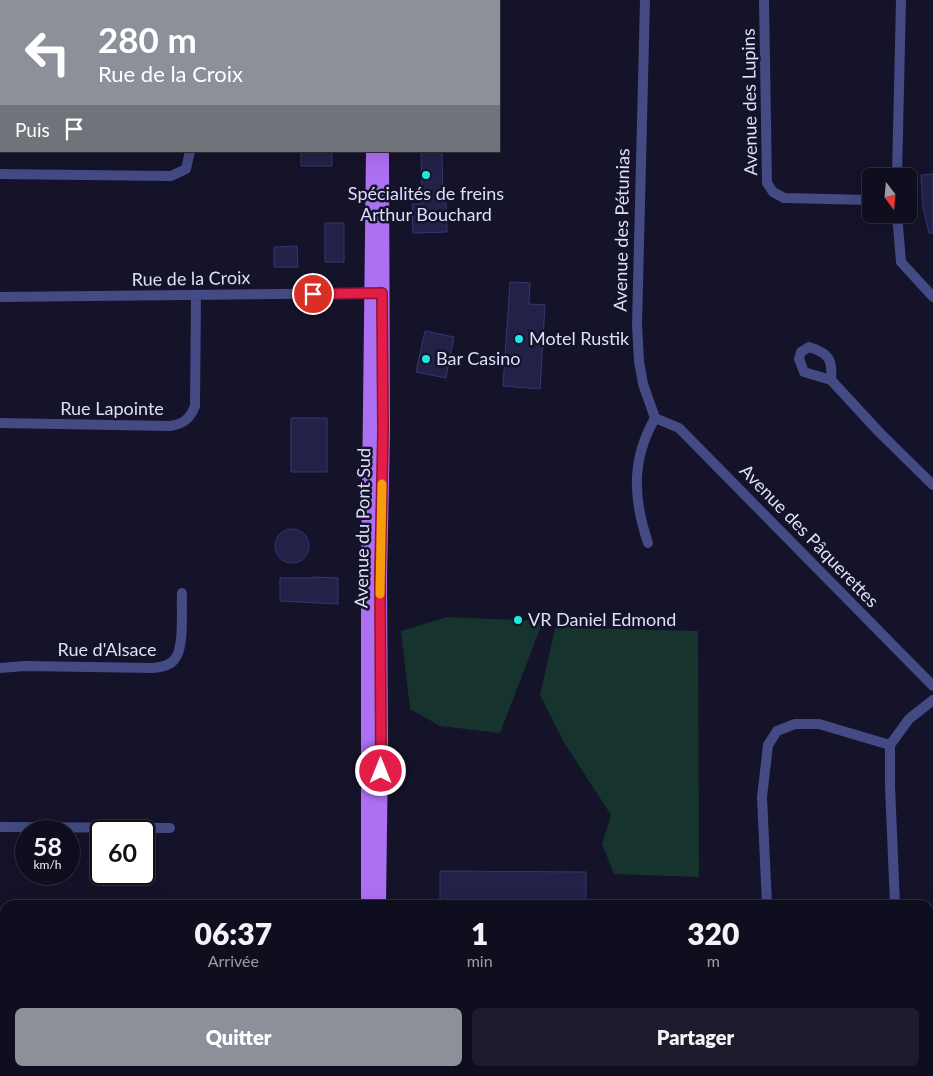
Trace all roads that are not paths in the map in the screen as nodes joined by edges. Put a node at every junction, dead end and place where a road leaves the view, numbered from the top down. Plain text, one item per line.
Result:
1 (645, 0) edge
2 (764, 0) edge
3 (901, 0) edge
4 (190, 152) edge
5 (372, 152) edge
6 (382, 152) edge
7 (898, 168) edge
8 (0, 174) edge
9 (862, 200) edge
10 (898, 223) edge
11 (377, 293) junction
12 (196, 296) junction
13 (0, 297) edge
14 (933, 297) edge
15 (831, 380) dead end
16 (656, 418) junction
17 (0, 423) edge
18 (933, 485) edge
19 (648, 543) dead end
20 (182, 594) dead end
21 (0, 668) edge
22 (933, 686) edge
23 (933, 700) edge
24 (890, 744) junction
25 (0, 827) edge
26 (170, 828) dead end
27 (368, 900) edge
28 (379, 900) edge
29 (767, 900) edge
30 (895, 900) edge

1 - 16 street, Avenue des Pétunias
2 - 9 street, Avenue des Lupins
3 - 7 street
4 - 8 street
5 - 11 main road, Avenue du Pont Sud
6 - 11 main road, Avenue du Pont Sud
10 - 14 street
11 - 12 street, Rue de la Croix
11 - 27 main road, Avenue du Pont Sud
11 - 28 main road, Avenue du Pont Sud
12 - 13 street, Rue de la Croix
12 - 17 street, Rue Lapointe
15 - 18 street
16 - 19 street
16 - 22 street, Avenue des Pâquerettes
20 - 21 street, Rue d'Alsace
23 - 24 street
24 - 29 street
24 - 30 street
25 - 26 street

